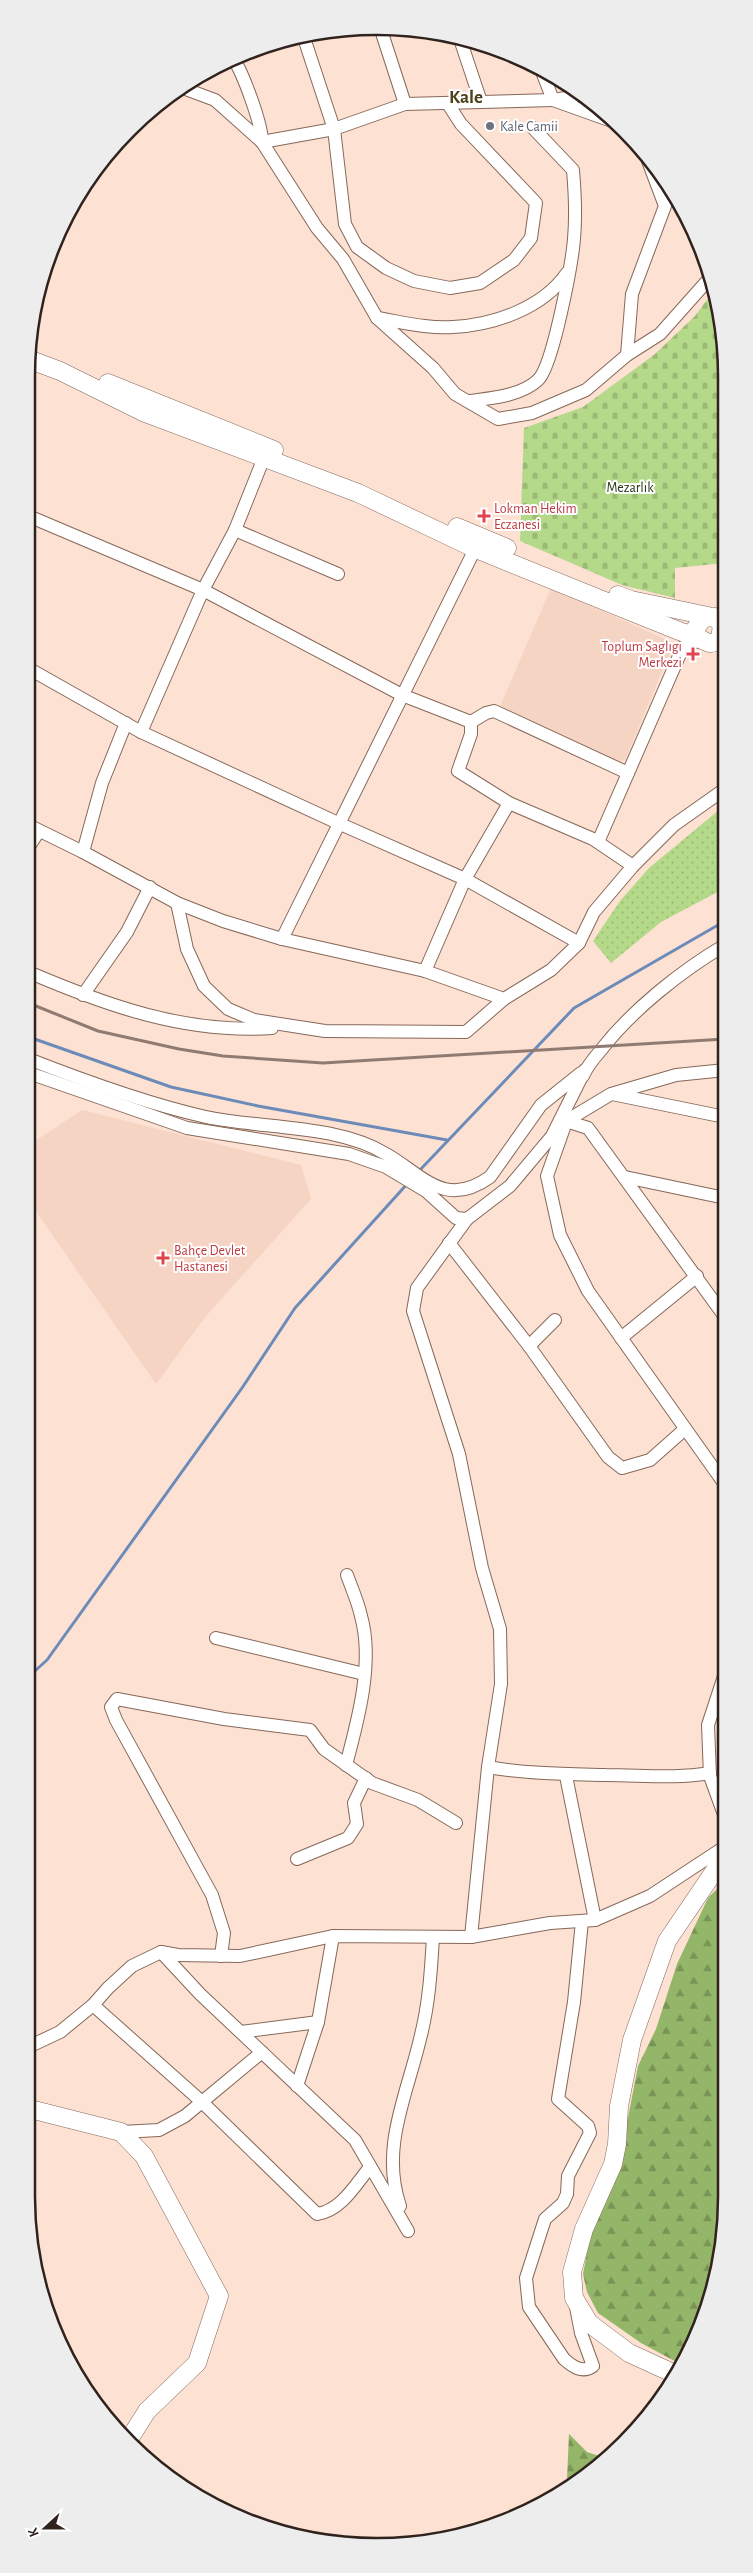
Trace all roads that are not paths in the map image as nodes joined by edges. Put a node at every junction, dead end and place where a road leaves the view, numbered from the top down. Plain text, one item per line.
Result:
1 (383, 35) edge
2 (306, 43) edge
3 (462, 46) edge
4 (238, 64) edge
5 (545, 80) edge
6 (190, 91) edge
7 (572, 97) edge
8 (553, 100) junction
9 (481, 102) junction
10 (405, 104) junction
11 (448, 104) junction
12 (596, 115) edge
13 (334, 128) junction
14 (533, 128) dead end
15 (262, 142) junction
16 (655, 181) edge
17 (571, 266) junction
18 (705, 284) edge
19 (378, 318) junction
20 (36, 354) edge
21 (627, 355) junction
22 (36, 362) edge
23 (470, 401) junction
24 (146, 405) junction
25 (266, 453) junction
26 (35, 519) edge
27 (235, 530) junction
28 (478, 543) junction
29 (338, 574) dead end
30 (203, 590) junction
31 (714, 633) edge
32 (35, 672) edge
33 (402, 695) junction
34 (471, 722) junction
35 (126, 723) junction
36 (141, 732) junction
37 (628, 773) junction
38 (718, 793) edge
39 (509, 803) junction
40 (338, 823) junction
41 (35, 829) edge
42 (39, 831) junction
43 (35, 837) edge
44 (598, 842) junction
45 (83, 852) junction
46 (633, 866) junction
47 (465, 879) junction
48 (150, 888) junction
49 (177, 904) junction
50 (282, 939) junction
51 (580, 943) junction
52 (718, 949) edge
53 (425, 971) junction
54 (35, 975) edge
55 (83, 995) junction
56 (504, 998) junction
57 (296, 1026) junction
58 (35, 1061) edge
59 (585, 1070) junction
60 (718, 1071) edge
61 (35, 1075) edge
62 (611, 1094) junction
63 (718, 1116) edge
64 (566, 1121) junction
65 (391, 1164) junction
66 (626, 1177) junction
67 (426, 1187) junction
68 (718, 1197) edge
69 (467, 1219) junction
70 (449, 1243) junction
71 (697, 1276) junction
72 (718, 1307) edge
73 (555, 1320) dead end
74 (621, 1338) junction
75 (528, 1346) junction
76 (685, 1429) junction
77 (718, 1475) edge
78 (347, 1576) dead end
79 (216, 1638) dead end
80 (364, 1674) junction
81 (718, 1695) edge
82 (346, 1765) junction
83 (488, 1767) junction
84 (710, 1773) junction
85 (566, 1776) junction
86 (366, 1778) junction
87 (718, 1796) edge
88 (456, 1823) dead end
89 (718, 1851) edge
90 (298, 1858) dead end
91 (718, 1866) edge
92 (595, 1920) junction
93 (582, 1921) junction
94 (333, 1936) junction
95 (433, 1937) junction
96 (471, 1937) junction
97 (161, 1952) junction
98 (222, 1956) junction
99 (93, 2005) junction
100 (318, 2022) junction
101 (241, 2032) junction
102 (35, 2044) edge
103 (262, 2052) junction
104 (298, 2086) junction
105 (202, 2102) junction
106 (35, 2110) edge
107 (121, 2132) junction
108 (370, 2167) junction
109 (574, 2298) junction
110 (669, 2372) edge
111 (132, 2435) edge

1 - 10 street
2 - 13 street
3 - 9 street
4 - 15 street
5 - 8 street
6 - 15 street
7 - 8 street
8 - 9 street
8 - 12 street
9 - 11 street
10 - 11 street
10 - 13 street
11 - 13 street
13 - 15 street
14 - 17 street
15 - 19 street
16 - 21 street
17 - 19 street
17 - 23 street
18 - 21 street
19 - 23 street
20 - 24 street
21 - 23 street
22 - 24 street
24 - 25 street
25 - 27 street
25 - 28 street
26 - 30 street
27 - 29 street
27 - 30 street
28 - 31 street
28 - 33 street
30 - 33 street
30 - 36 street
31 - 37 street
32 - 35 street
33 - 34 street
33 - 40 street
34 - 37 street
34 - 39 street
35 - 36 street
35 - 45 street
36 - 40 street
37 - 44 street
38 - 46 street
39 - 44 street
39 - 47 street
40 - 47 street
40 - 50 street
41 - 42 street
42 - 43 street
42 - 45 street
44 - 46 street
45 - 48 street
46 - 51 street
47 - 51 street
47 - 53 street
48 - 49 street
48 - 55 street
49 - 50 street
49 - 57 street
50 - 53 street
51 - 56 street
52 - 59 street
53 - 56 street
54 - 55 street
55 - 57 street
56 - 57 street
58 - 65 street
59 - 64 street
59 - 67 street
59 - 69 street
60 - 62 street
61 - 65 street
62 - 63 street
62 - 64 street
64 - 66 street
64 - 74 street
65 - 67 street
66 - 68 street
66 - 71 street
67 - 69 street
69 - 70 street
70 - 75 street
70 - 83 street
71 - 72 street
71 - 74 street
73 - 75 street
74 - 76 street
75 - 76 street
76 - 77 street
78 - 80 street
79 - 80 street
80 - 82 street
81 - 84 street
82 - 86 street
82 - 98 street
83 - 85 street
83 - 96 street
84 - 85 street
84 - 87 street
85 - 92 street
86 - 88 street
86 - 90 street
89 - 92 street
91 - 109 street
92 - 93 street
93 - 96 street
93 - 109 street
94 - 95 street
94 - 98 street
94 - 100 street
95 - 96 street
95 - 108 street
97 - 98 street
97 - 99 street
97 - 101 street
99 - 102 street
99 - 105 street
100 - 101 street
100 - 104 street
101 - 103 street
103 - 104 street
103 - 105 street
104 - 108 street
105 - 107 street
105 - 108 street
106 - 107 street
107 - 111 street
109 - 110 street

